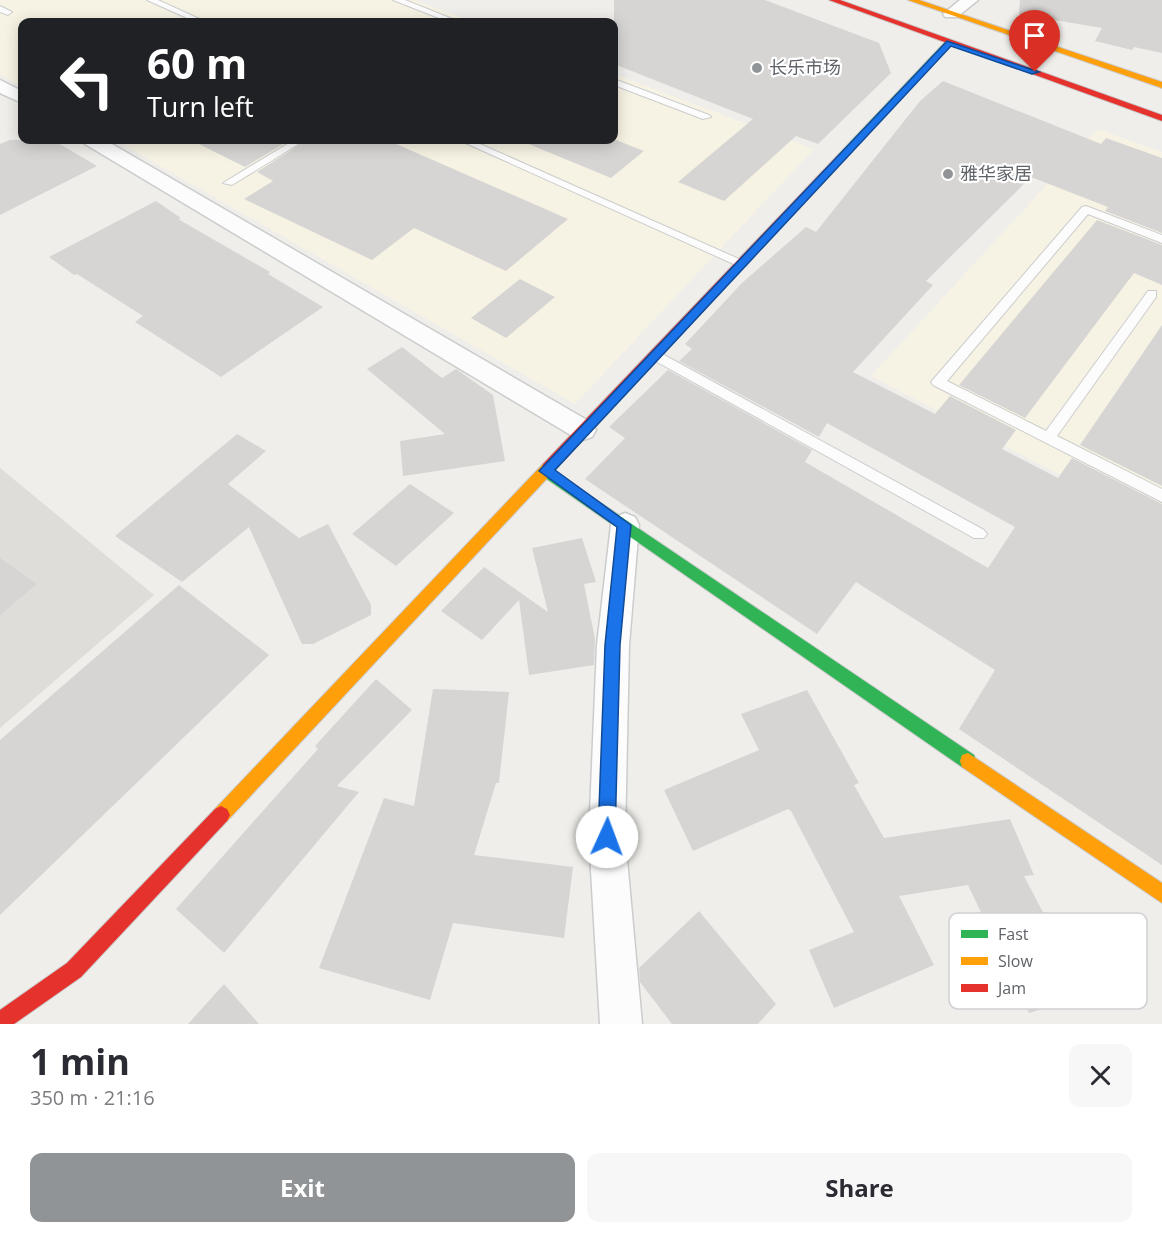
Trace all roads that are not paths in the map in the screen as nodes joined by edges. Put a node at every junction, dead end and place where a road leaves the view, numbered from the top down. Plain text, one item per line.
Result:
1 (151, 0) edge
2 (397, 0) edge
3 (833, 0) edge
4 (912, 0) edge
5 (970, 0) edge
6 (951, 14) junction
7 (193, 18) edge
8 (445, 18) edge
9 (950, 42) junction
10 (618, 84) edge
11 (0, 85) edge
12 (1162, 85) edge
13 (18, 96) edge
14 (706, 117) dead end
15 (1162, 118) edge
16 (99, 144) edge
17 (293, 144) edge
18 (473, 144) edge
19 (228, 183) dead end
20 (1162, 239) edge
21 (742, 263) junction
22 (1152, 294) dead end
23 (655, 355) junction
24 (584, 430) junction
25 (1048, 438) junction
26 (546, 471) junction
27 (1162, 496) edge
28 (624, 525) junction
29 (979, 534) dead end
30 (1162, 894) edge
31 (0, 1022) edge
32 (621, 1024) edge

1 - 7 lane
2 - 8 lane
3 - 9 street
4 - 6 street
5 - 6 street
6 - 12 street
9 - 15 street
9 - 21 street
10 - 14 lane
11 - 13 street
16 - 24 street
17 - 19 lane
18 - 21 lane
20 - 25 lane
21 - 23 street
22 - 25 lane
23 - 24 street
23 - 29 lane
24 - 26 street
25 - 27 lane
26 - 28 street
26 - 31 street
28 - 30 street
28 - 32 street

